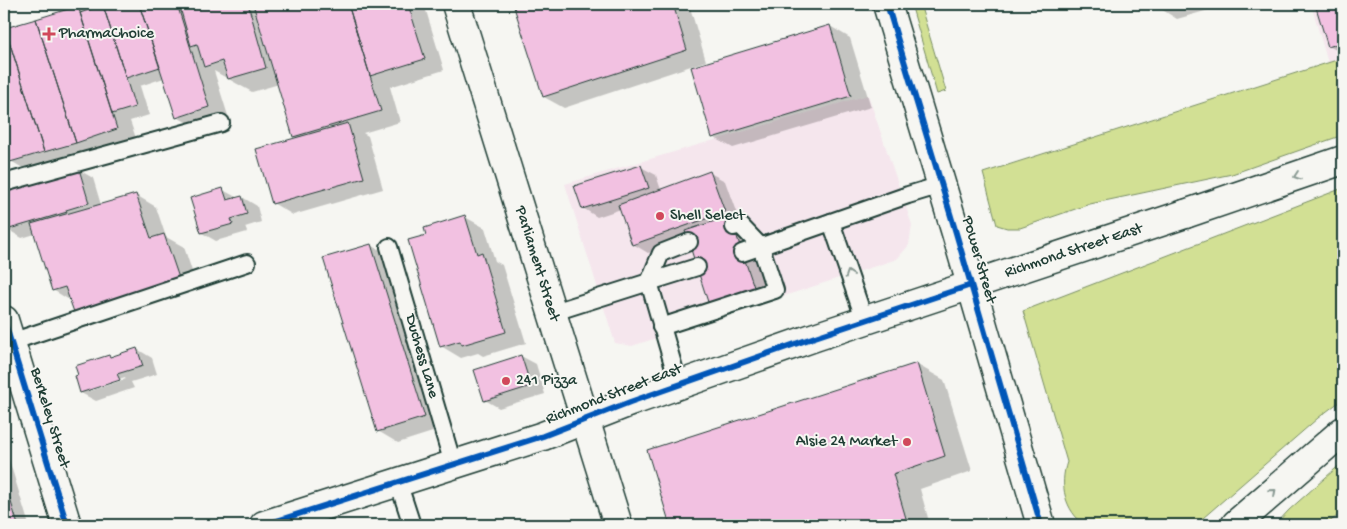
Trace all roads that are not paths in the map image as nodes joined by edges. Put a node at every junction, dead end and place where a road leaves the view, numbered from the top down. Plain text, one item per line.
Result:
1 (456, 4) edge
2 (887, 4) edge
3 (221, 123) dead end
4 (1343, 160) edge
5 (4, 183) edge
6 (941, 185) junction
7 (831, 222) junction
8 (734, 227) dead end
9 (688, 242) dead end
10 (389, 247) dead end
11 (761, 247) junction
12 (742, 253) dead end
13 (247, 263) dead end
14 (697, 268) dead end
15 (649, 282) junction
16 (971, 285) junction
17 (551, 313) junction
18 (865, 321) junction
19 (661, 327) junction
20 (7, 331) edge
21 (679, 385) junction
22 (585, 420) junction
23 (1343, 431) edge
24 (453, 464) junction
25 (398, 482) junction
26 (67, 525) edge
27 (264, 525) edge
28 (412, 525) edge
29 (618, 525) edge
30 (1041, 525) edge
31 (1236, 525) edge

1 - 17 main road, Parliament Street
2 - 6 main road, Power Street
3 - 5 lane
4 -> 16 main road, Richmond Street East
6 - 7 lane
6 - 16 main road, Power Street
7 - 11 lane
18 -> 7 lane
8 - 11 lane
9 - 15 lane
10 - 24 lane, Duchess Lane
11 - 12 lane
11 - 19 lane
13 - 20 lane
14 - 15 lane
15 - 17 lane
15 - 19 lane
16 - 18 main road, Richmond Street East
16 - 30 main road, Power Street
17 - 22 main road, Parliament Street
18 - 21 main road, Richmond Street East
19 - 21 lane
20 - 26 main road, Berkeley Street
21 - 22 main road, Richmond Street East
22 - 24 main road, Richmond Street East
22 - 29 main road, Parliament Street
31 -> 23 main road
24 - 25 main road, Richmond Street East
25 - 27 main road, Richmond Street East
25 - 28 lane

